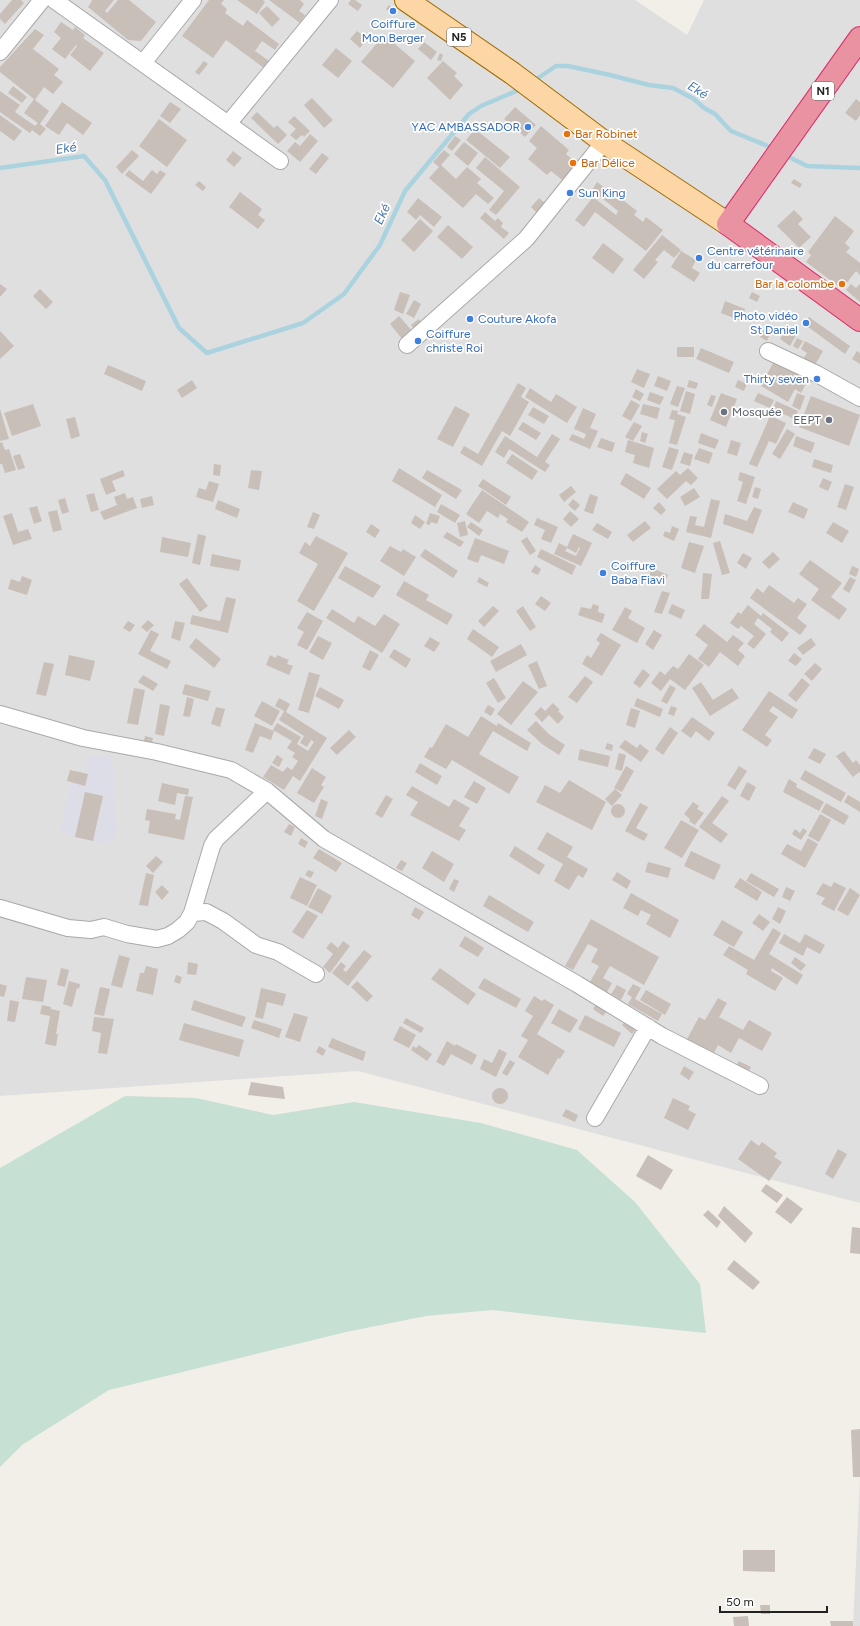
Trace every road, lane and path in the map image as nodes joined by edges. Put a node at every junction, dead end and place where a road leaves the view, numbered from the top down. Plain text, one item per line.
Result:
1 (42, 0) edge
2 (54, 0) edge
3 (192, 0) edge
4 (330, 0) edge
5 (406, 0) edge
6 (860, 38) edge
7 (0, 52) edge
8 (143, 63) junction
9 (228, 124) junction
10 (604, 142) junction
11 (280, 161) dead end
12 (728, 224) junction
13 (860, 320) edge
14 (407, 345) dead end
15 (768, 351) dead end
16 (860, 398) edge
17 (0, 714) edge
18 (267, 791) junction
19 (0, 908) edge
20 (192, 913) junction
21 (316, 974) dead end
22 (648, 1027) junction
23 (760, 1086) dead end
24 (595, 1118) dead end

1 - 7 street
2 - 8 street
3 - 8 street
4 - 9 street
5 - 10 main road, N5
6 - 12 highway, N1
8 - 9 street
9 - 11 street
10 - 12 main road, N5
10 - 14 street
12 - 13 highway
15 - 16 street
17 - 18 street
18 - 20 street
18 - 22 street
19 - 20 street
20 - 21 street
22 - 23 street
22 - 24 street

